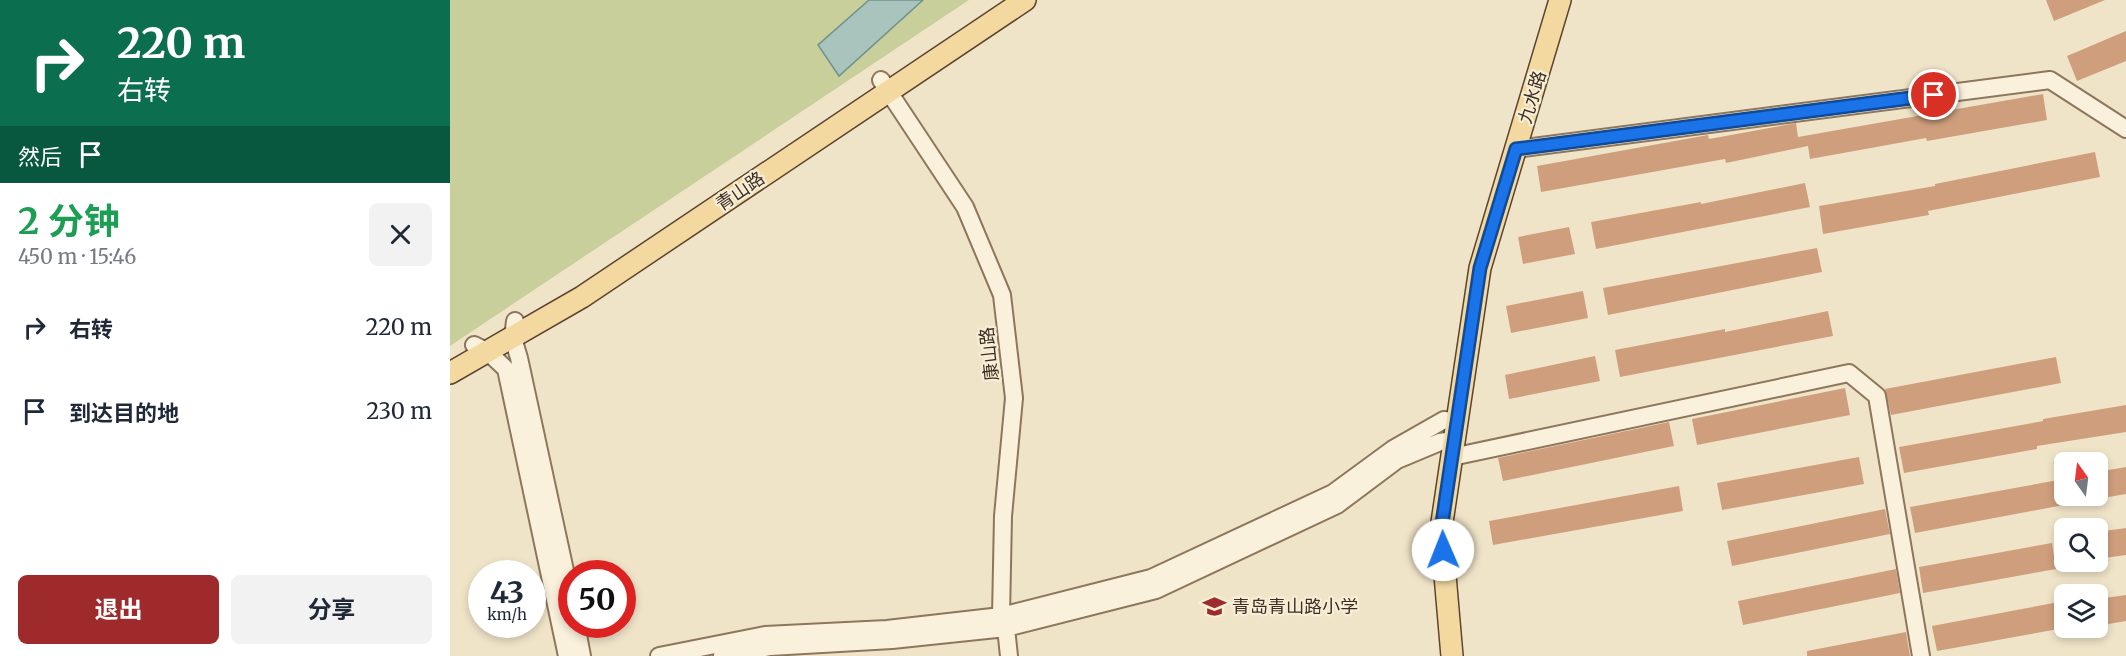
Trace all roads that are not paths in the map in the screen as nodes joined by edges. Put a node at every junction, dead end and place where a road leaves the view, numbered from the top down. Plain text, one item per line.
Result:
1 (1000, 0) edge
2 (1025, 0) edge
3 (1546, 0) edge
4 (1560, 0) edge
5 (885, 85) junction
6 (2126, 129) edge
7 (1516, 149) junction
8 (514, 329) junction
9 (481, 349) junction
10 (450, 363) edge
11 (450, 373) edge
12 (1449, 436) junction
13 (563, 560) edge
14 (1003, 622) junction
15 (579, 638) edge
16 (567, 656) edge
17 (582, 656) edge
18 (659, 656) edge
19 (722, 656) edge
20 (1009, 656) edge
21 (1438, 656) edge
22 (1452, 656) edge
23 (1921, 656) edge

1 - 5 main road, 青山路
2 - 5 main road, 青山路
3 - 12 main road
4 - 7 main road, 九水路
5 - 8 main road, 青山路
5 - 14 street, 康山路
6 - 7 street
7 - 12 main road, 九水路
8 - 9 main road, 青山路
8 - 13 street
9 - 10 main road, 青山路
9 - 11 main road, 青山路
9 - 16 street
12 - 14 street
12 - 21 main road
12 - 22 main road, 九水路
12 - 23 street
14 - 18 street
14 - 19 street
14 - 20 street, 康山路
15 - 17 street

